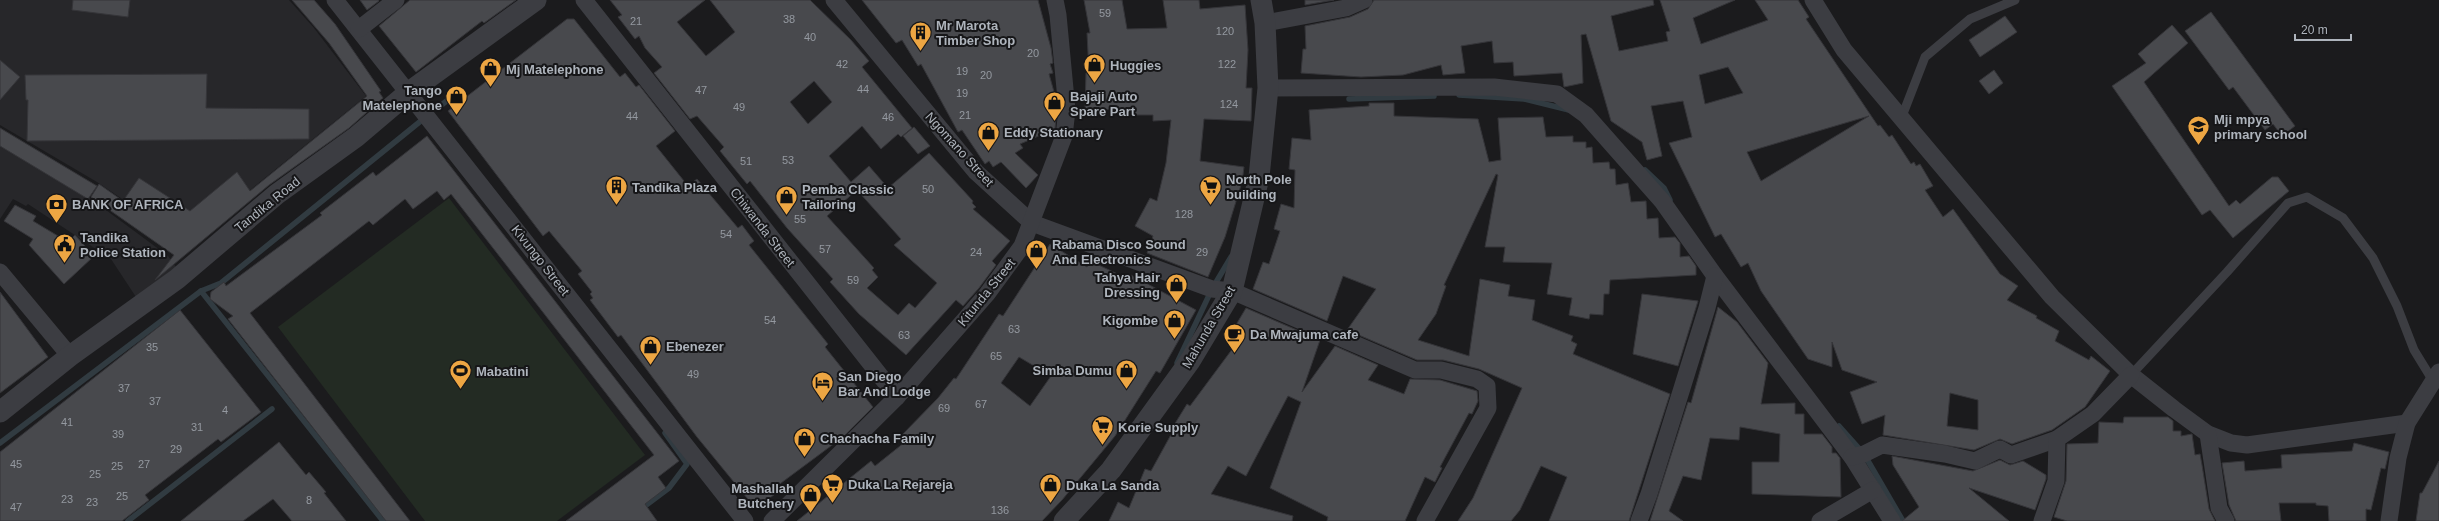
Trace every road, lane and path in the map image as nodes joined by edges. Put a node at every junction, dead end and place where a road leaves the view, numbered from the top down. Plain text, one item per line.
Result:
1 (335, 0) edge
2 (396, 0) edge
3 (536, 0) edge
4 (584, 0) edge
5 (834, 0) edge
6 (1055, 0) edge
7 (1262, 0) edge
8 (1364, 0) edge
9 (1812, 0) edge
10 (2015, 0) edge
11 (1265, 23) junction
12 (358, 29) junction
13 (1268, 88) junction
14 (409, 92) junction
15 (1901, 119) junction
16 (1032, 222) junction
17 (0, 272) edge
18 (1715, 276) junction
19 (1232, 290) junction
20 (70, 356) junction
21 (2131, 375) junction
22 (2436, 376) edge
23 (897, 397) junction
24 (0, 412) edge
25 (2407, 424) junction
26 (2208, 434) junction
27 (2057, 439) junction
28 (1852, 457) junction
29 (1873, 490) junction
30 (1067, 520) edge
31 (746, 521) edge
32 (772, 521) edge
33 (1425, 521) edge
34 (1639, 521) edge
35 (1820, 521) edge
36 (1892, 521) edge
37 (2042, 521) edge
38 (2226, 521) edge
39 (2389, 521) edge

1 - 12 street, Kivungo Street
2 - 12 street
3 - 14 street, Tandika Road
4 - 23 street, Chiwanda Street
5 - 16 street, Ngomano Street
6 - 16 street, Kitunda Street
7 - 11 street, Mahunda Street
8 - 11 street
9 - 15 street
10 - 15 lane
11 - 13 street, Mahunda Street
12 - 14 street, Kivungo Street
13 - 18 street
13 - 19 street, Mahunda Street
14 - 20 street, Tandika Road
14 - 31 street, Kivungo Street
15 - 21 street
16 - 19 street, Ngomano Street
16 - 23 street, Kitunda Street
17 - 20 street
18 - 28 street
18 - 34 street
19 - 30 street, Mahunda Street
19 - 33 street
20 - 24 street, Tandika Road
21 - 22 lane
21 - 26 street
21 - 27 street
22 - 25 street
23 - 32 street, Kitunda Street
25 - 26 street
25 - 39 street
26 - 38 street
27 - 28 street
27 - 37 street
28 - 29 street
29 - 35 street
29 - 36 street

